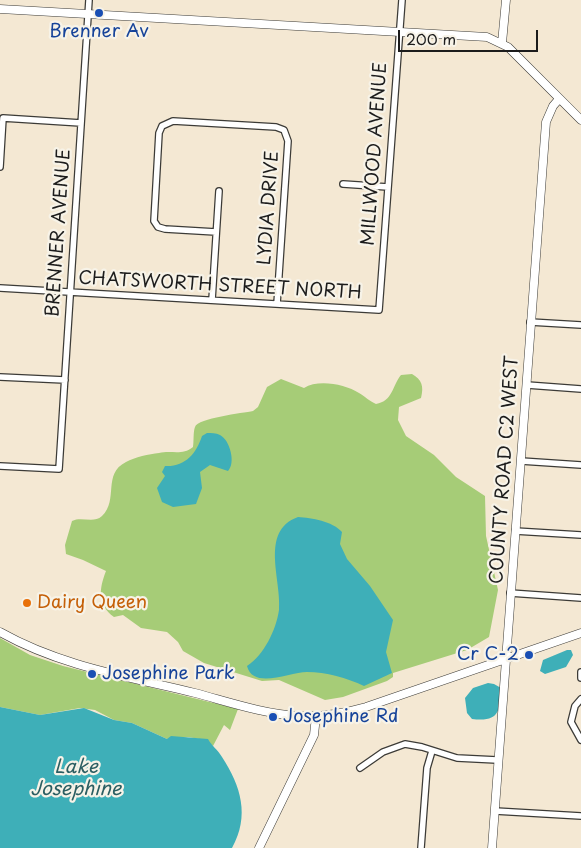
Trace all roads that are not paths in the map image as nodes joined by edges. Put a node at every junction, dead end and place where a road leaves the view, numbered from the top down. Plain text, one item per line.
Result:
1 (89, 0) edge
2 (402, 0) edge
3 (506, 0) edge
4 (0, 10) edge
5 (88, 14) junction
6 (400, 32) junction
7 (502, 43) junction
8 (559, 99) junction
9 (581, 120) edge
10 (81, 123) junction
11 (0, 167) edge
12 (342, 184) dead end
13 (388, 188) junction
14 (219, 190) dead end
15 (216, 232) junction
16 (0, 288) edge
17 (70, 292) junction
18 (212, 300) junction
19 (277, 304) junction
20 (378, 310) joint
21 (530, 322) junction
22 (581, 325) edge
23 (0, 377) edge
24 (64, 380) junction
25 (527, 385) junction
26 (581, 389) edge
27 (521, 461) junction
28 (581, 465) edge
29 (0, 466) edge
30 (515, 531) junction
31 (581, 535) edge
32 (510, 594) junction
33 (581, 598) edge
34 (0, 632) edge
35 (581, 634) edge
36 (504, 660) junction
37 (581, 672) edge
38 (581, 678) edge
39 (581, 698) edge
40 (316, 716) junction
41 (581, 740) edge
42 (432, 751) junction
43 (498, 760) junction
44 (360, 768) dead end
45 (495, 811) junction
46 (581, 816) edge
47 (259, 848) edge
48 (421, 848) edge
49 (492, 848) edge

1 - 5 street, BRENNER AVENUE
2 - 6 street, MILLWOOD AVENUE
3 - 7 street
4 - 5 street
5 - 6 street
5 - 10 street, BRENNER AVENUE
6 - 7 street
6 - 13 street, MILLWOOD AVENUE
7 - 8 street
8 - 9 street
8 - 21 street, COUNTY ROAD C2 WEST
10 - 11 street
10 - 17 street, BRENNER AVENUE
12 - 13 street
13 - 20 street, MILLWOOD AVENUE
14 - 15 street
15 - 18 street
15 - 19 street, LYDIA DRIVE
16 - 17 street, CHATSWORTH STREET NORTH
17 - 18 street, CHATSWORTH STREET NORTH
17 - 24 street, BRENNER AVENUE
18 - 19 street, CHATSWORTH STREET NORTH
19 - 20 street, CHATSWORTH STREET NORTH
21 - 22 street
21 - 25 street, COUNTY ROAD C2 WEST
23 - 24 street
24 - 29 street, BRENNER AVENUE
25 - 26 street
25 - 27 street, COUNTY ROAD C2 WEST
27 - 28 street
27 - 30 street, COUNTY ROAD C2 WEST
30 - 31 street
30 - 32 street, COUNTY ROAD C2 WEST
32 - 33 street
32 - 36 street, COUNTY ROAD C2 WEST
34 - 40 street
35 - 36 street
36 - 40 street
36 - 43 street, COUNTY ROAD C2 WEST
37 - 38 street
39 - 41 street
40 - 47 street
42 - 43 street
42 - 44 street
42 - 48 street
43 - 45 street, COUNTY ROAD C2 WEST
45 - 46 street
45 - 49 street, COUNTY ROAD C2 WEST

